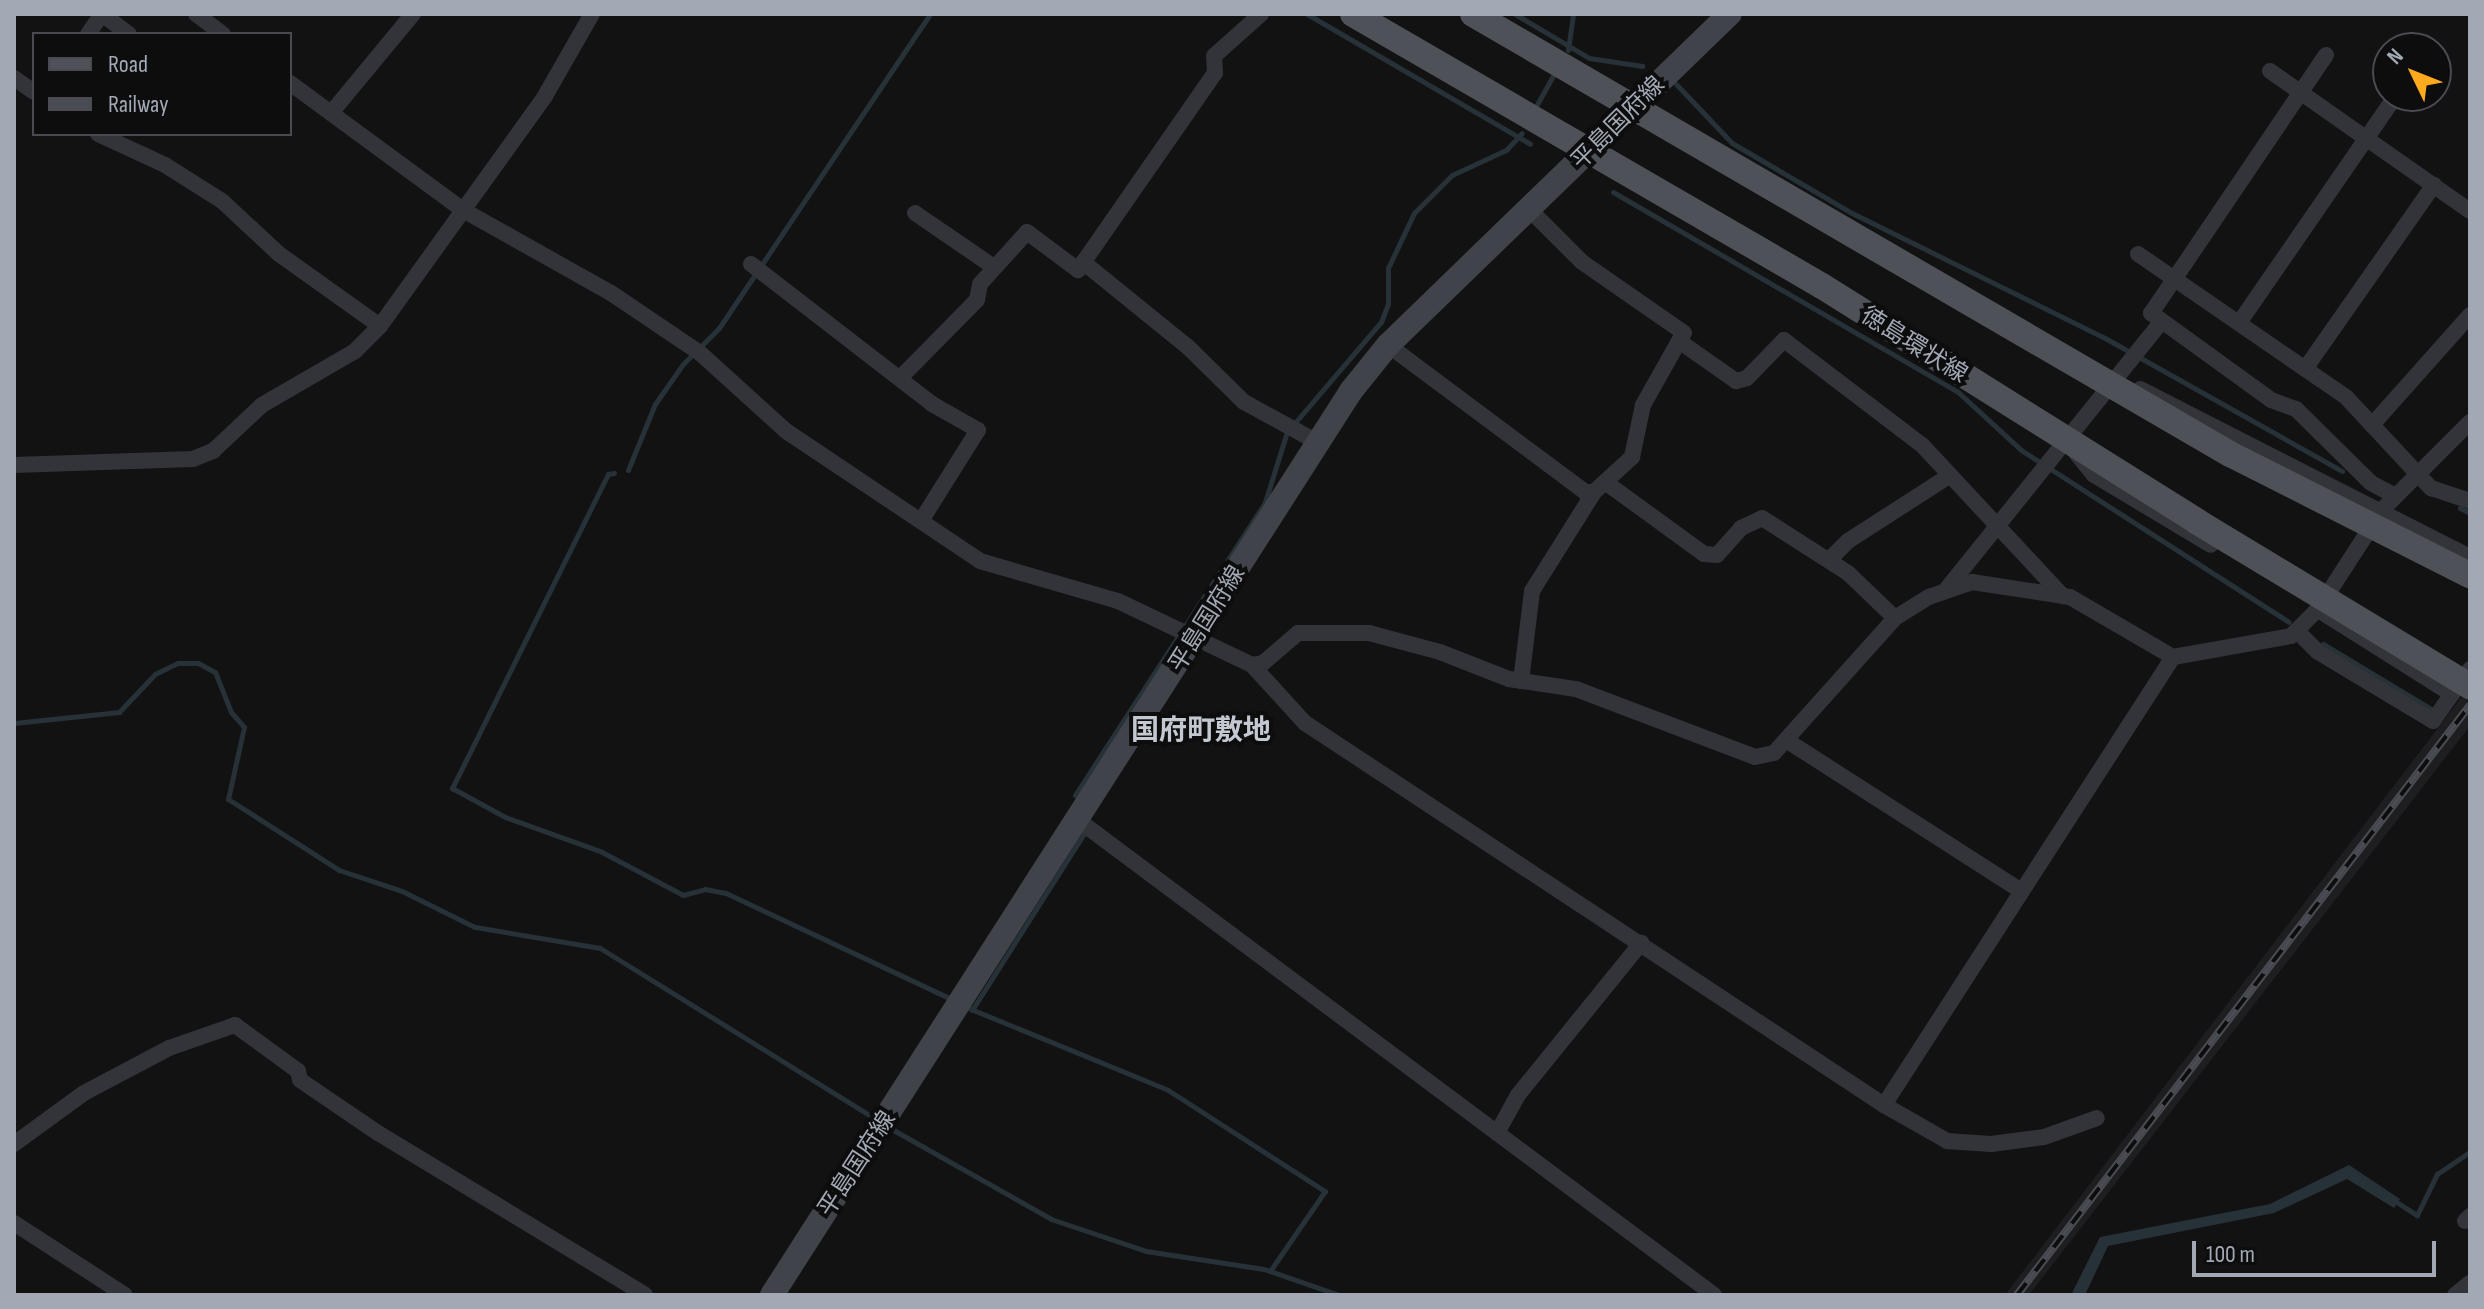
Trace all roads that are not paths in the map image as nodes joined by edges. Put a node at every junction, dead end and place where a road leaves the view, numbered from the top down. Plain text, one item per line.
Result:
1 (196, 14) edge
2 (413, 14) edge
3 (592, 14) edge
4 (1261, 14) edge
5 (1353, 14) edge
6 (1473, 14) edge
7 (1730, 14) edge
8 (89, 32) edge
9 (126, 32) edge
10 (220, 32) edge
11 (2326, 55) dead end
12 (2270, 71) dead end
13 (14, 78) edge
14 (292, 84) edge
15 (32, 91) edge
16 (2301, 92) junction
17 (1632, 107) junction
18 (2384, 112) edge
19 (331, 113) junction
20 (102, 136) edge
21 (2366, 137) junction
22 (1589, 153) junction
23 (2434, 185) junction
24 (463, 210) junction
25 (1531, 211) junction
26 (2470, 211) edge
27 (915, 213) dead end
28 (2138, 254) dead end
29 (1083, 262) junction
30 (755, 267) dead end
31 (994, 267) junction
32 (2173, 278) junction
33 (2470, 315) edge
34 (2162, 321) junction
35 (2239, 323) junction
36 (380, 326) junction
37 (1679, 341) junction
38 (1388, 345) junction
39 (2305, 369) junction
40 (901, 377) junction
41 (2112, 382) junction
42 (2470, 422) edge
43 (2372, 425) junction
44 (1300, 432) junction
45 (2053, 458) junction
46 (14, 465) edge
47 (2418, 474) junction
48 (1949, 476) junction
49 (1600, 487) junction
50 (2395, 496) junction
51 (2470, 501) edge
52 (2382, 510) junction
53 (921, 521) junction
54 (1999, 527) junction
55 (2470, 557) edge
56 (1829, 560) junction
57 (2470, 575) edge
58 (1944, 592) junction
59 (2063, 596) junction
60 (2318, 609) junction
61 (1895, 618) junction
62 (2298, 632) junction
63 (1188, 633) junction
64 (2173, 657) junction
65 (1252, 665) junction
66 (2470, 669) edge
67 (1521, 681) junction
68 (2461, 690) edge
69 (1786, 740) junction
70 (1078, 820) junction
71 (2018, 889) junction
72 (1641, 943) junction
73 (1884, 1105) junction
74 (2097, 1118) dead end
75 (1497, 1133) junction
76 (14, 1144) edge
77 (14, 1223) edge
78 (2470, 1283) edge
79 (125, 1295) edge
80 (645, 1295) edge
81 (772, 1295) edge
82 (1714, 1295) edge
83 (2455, 1295) edge

1 - 10 street
2 - 19 street
3 - 24 street
4 - 29 street
5 - 22 main road, 徳島環状線
6 - 17 main road
7 - 17 main road, 平島国府線
8 - 9 street
11 - 16 street
12 - 16 street
13 - 15 street
14 - 19 street
16 - 21 street
16 - 32 street
17 - 22 main road, 平島国府線
17 - 41 main road
18 - 21 street
19 - 24 street
20 - 36 street
21 - 23 street
21 - 35 street
22 - 25 main road, 平島国府線
22 - 45 main road, 徳島環状線
23 - 26 street
23 - 39 street
24 - 36 street
24 - 53 street
25 - 37 street
25 - 38 main road, 平島国府線
27 - 31 street
28 - 32 street
29 - 31 street
29 - 44 street
30 - 40 street
31 - 40 street
32 - 34 street
32 - 35 street
33 - 43 street
34 - 41 street
34 - 50 street
35 - 39 street
36 - 46 street
37 - 48 street
37 - 49 street
38 - 44 main road, 平島国府線
38 - 49 street
39 - 43 street
40 - 53 street
41 - 45 street
41 - 52 street
41 - 57 main road, bridge
42 - 47 street
43 - 47 street
44 - 63 main road, 平島国府線
45 - 54 street
45 - 60 street
45 - 68 main road, 徳島環状線, bridge
47 - 50 street
47 - 51 street
48 - 54 street
48 - 56 street
49 - 56 street
49 - 67 street
50 - 52 street
52 - 55 street
52 - 60 street
53 - 63 street
54 - 58 street
54 - 59 street
56 - 61 street
58 - 59 street
58 - 61 street
59 - 64 street
60 - 62 street
60 - 68 street
61 - 69 street
62 - 64 street
62 - 68 street
63 - 65 street
63 - 70 main road, 平島国府線
64 - 71 street
65 - 67 street
65 - 72 street
66 - 68 street
67 - 69 street
69 - 71 street
70 - 75 street
70 - 81 main road, 平島国府線
71 - 73 street
72 - 73 street
72 - 75 street
73 - 74 street
75 - 82 street
76 - 80 street
77 - 79 street
78 - 83 street

